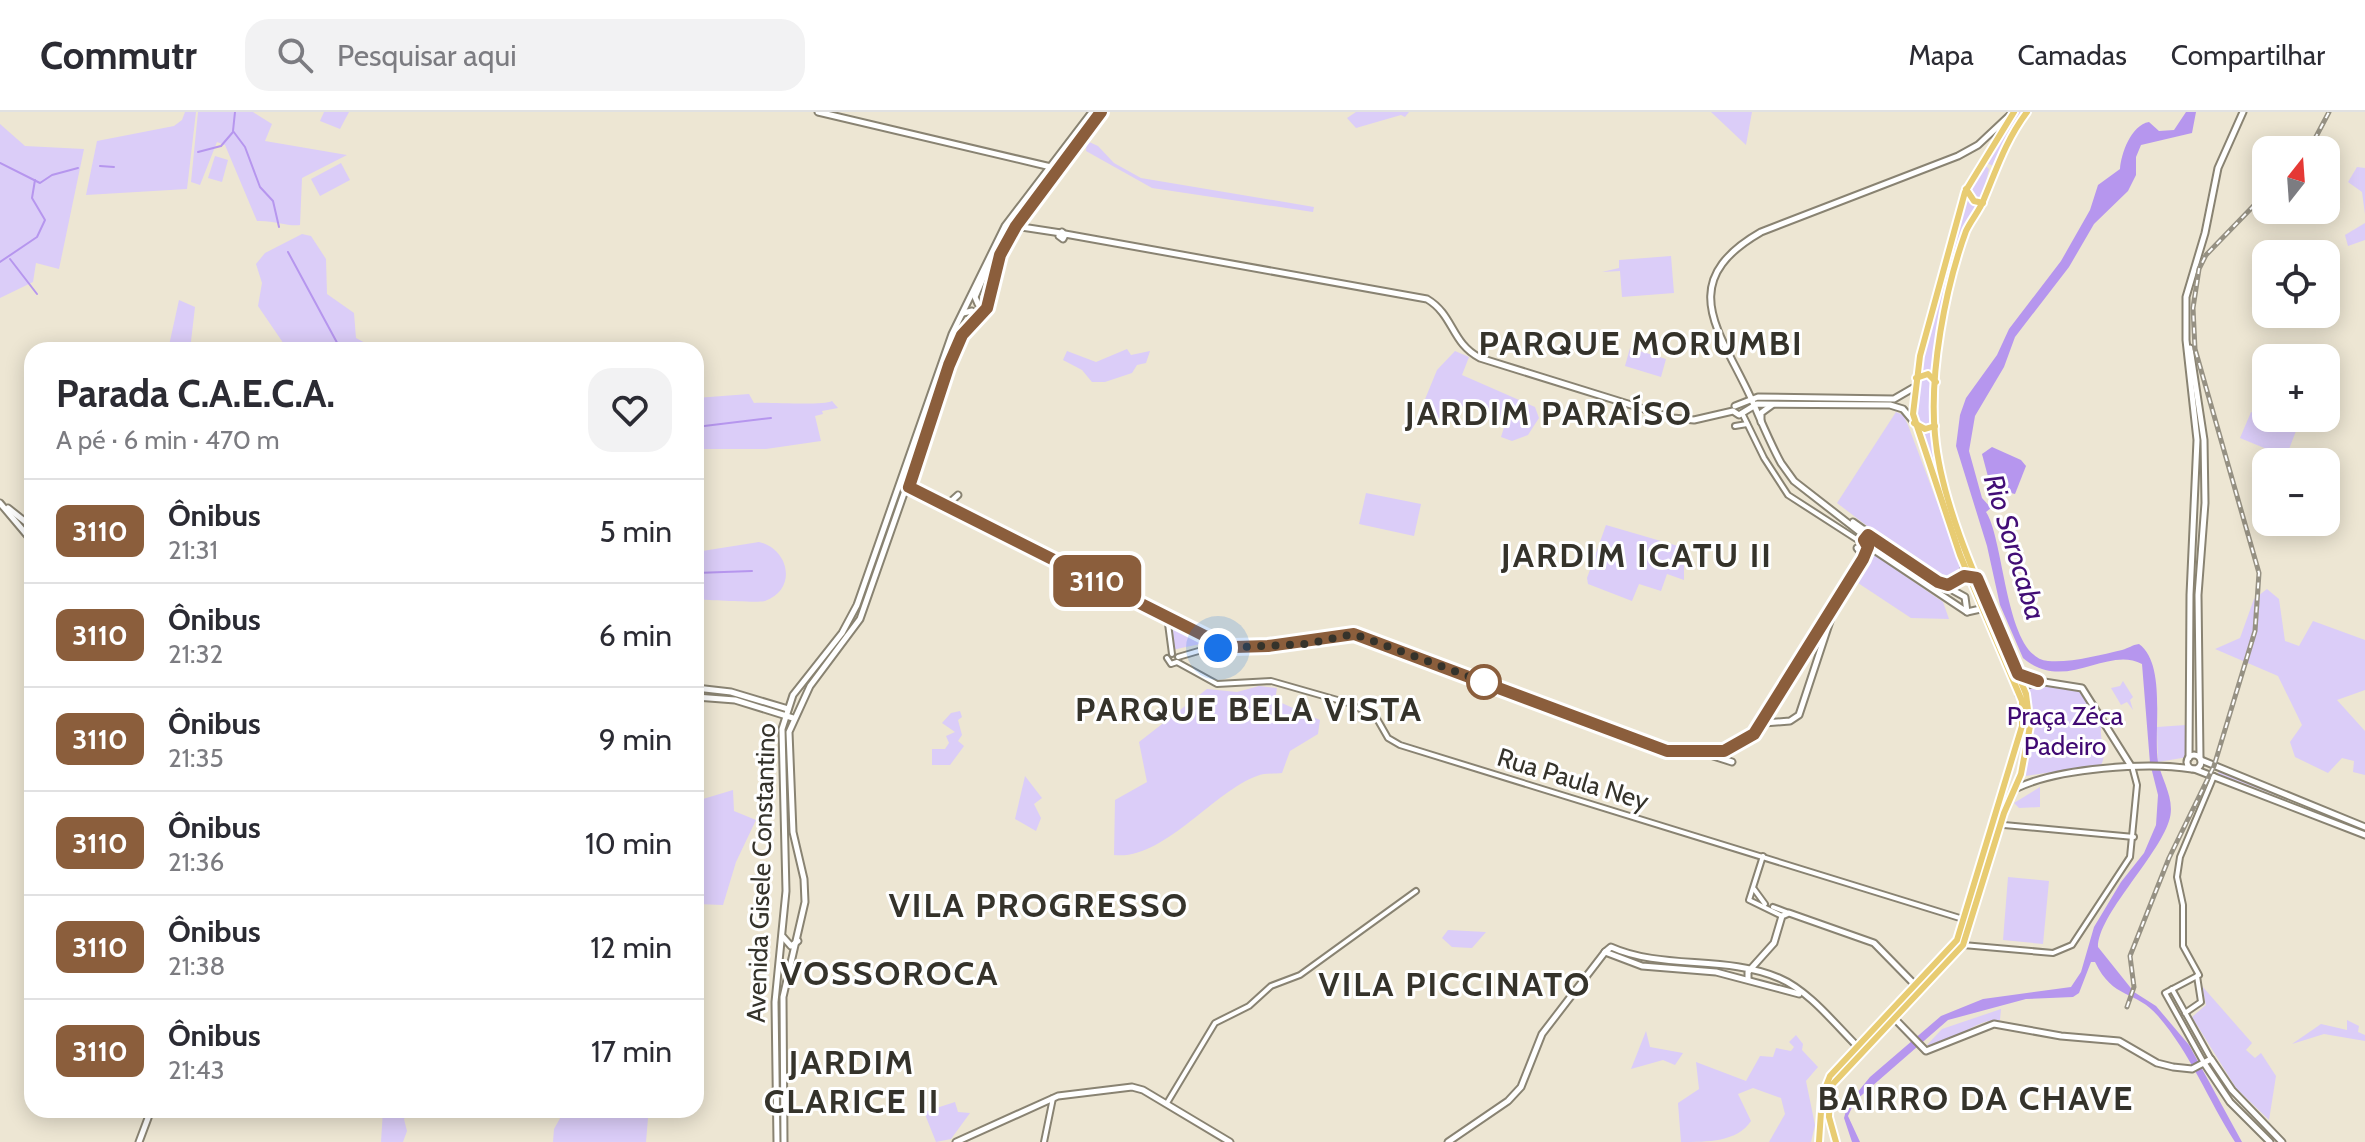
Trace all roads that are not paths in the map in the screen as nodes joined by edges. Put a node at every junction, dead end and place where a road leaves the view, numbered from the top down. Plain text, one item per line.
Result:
1 (818, 112) edge
2 (1092, 112) edge
3 (1101, 112) edge
4 (2014, 112) edge
5 (2027, 112) edge
6 (2243, 112) edge
7 (1979, 164) junction
8 (1051, 167) junction
9 (1993, 174) junction
10 (1966, 189) junction
11 (1983, 203) junction
12 (1027, 210) junction
13 (1006, 225) junction
14 (1016, 226) junction
15 (1028, 228) junction
16 (995, 244) junction
17 (987, 308) junction
18 (963, 313) junction
19 (973, 323) junction
20 (2185, 330) junction
21 (1915, 379) junction
22 (1937, 385) junction
23 (1745, 387) junction
24 (1913, 388) junction
25 (1751, 398) junction
26 (929, 400) junction
27 (1742, 400) junction
28 (1774, 404) junction
29 (1753, 405) junction
30 (1734, 408) junction
31 (1742, 412) junction
32 (932, 418) junction
33 (1914, 423) junction
34 (1747, 424) junction
35 (1735, 426) dead end
36 (1935, 426) junction
37 (1761, 427) junction
38 (900, 485) junction
39 (909, 487) junction
40 (958, 495) dead end
41 (0, 503) edge
42 (948, 504) junction
43 (24, 521) edge
44 (24, 532) edge
45 (1869, 542) junction
46 (1857, 548) dead end
47 (1864, 557) junction
48 (1964, 577) junction
49 (1977, 578) junction
50 (1947, 586) junction
51 (1948, 601) junction
52 (1836, 603) junction
53 (1984, 607) junction
54 (1967, 612) junction
55 (1167, 616) junction
56 (1207, 637) junction
57 (1234, 647) junction
58 (1202, 650) junction
59 (1172, 654) junction
60 (1178, 660) junction
61 (2018, 674) junction
62 (2038, 681) junction
63 (2191, 684) junction
64 (2198, 684) junction
65 (2023, 687) junction
66 (704, 689) edge
67 (793, 695) junction
68 (2019, 695) junction
69 (704, 698) edge
70 (1776, 703) junction
71 (775, 704) junction
72 (787, 708) junction
73 (796, 711) junction
74 (784, 716) junction
75 (793, 718) junction
76 (1782, 722) junction
77 (1763, 723) junction
78 (1706, 753) junction
79 (2126, 756) junction
80 (2189, 759) junction
81 (2200, 759) junction
82 (1732, 762) dead end
83 (2010, 762) junction
84 (2142, 765) junction
85 (2170, 765) junction
86 (2132, 766) junction
87 (2215, 767) junction
88 (2193, 769) junction
89 (2021, 773) junction
90 (2214, 775) junction
91 (2017, 788) junction
92 (2002, 790) junction
93 (1993, 824) junction
94 (2001, 826) junction
95 (2365, 827) edge
96 (2365, 835) edge
97 (2134, 837) junction
98 (1763, 856) junction
99 (1754, 886) junction
100 (1417, 894) dead end
101 (1789, 913) junction
102 (1782, 916) junction
103 (1965, 920) junction
104 (1973, 923) junction
105 (1959, 934) junction
106 (782, 936) junction
107 (799, 940) junction
108 (1963, 945) junction
109 (1605, 952) junction
110 (1700, 967) junction
111 (1750, 970) junction
112 (2198, 976) junction
113 (1748, 979) junction
114 (1918, 987) junction
115 (2172, 989) junction
116 (1804, 996) junction
117 (2185, 1013) junction
118 (1888, 1020) junction
119 (1859, 1049) junction
120 (2211, 1059) junction
121 (2202, 1064) junction
122 (1053, 1098) junction
123 (1167, 1103) junction
124 (148, 1118) edge
125 (139, 1142) edge
126 (777, 1142) edge
127 (784, 1142) edge
128 (956, 1142) edge
129 (1044, 1142) edge
130 (1230, 1142) edge
131 (1448, 1142) edge
132 (1819, 1142) edge
133 (1836, 1142) edge
134 (2270, 1142) edge
135 (2282, 1142) edge

1 - 8 main road
2 - 8 main road, Avenida Gisele Constantino
3 - 12 main road, Avenida Gisele Constantino
4 - 7 highway
4 - 23 main road
5 - 9 highway
6 - 20 main road
7 - 9 highway
7 - 10 highway
8 - 13 main road, Avenida Gisele Constantino
9 - 11 highway
10 - 11 highway
10 - 21 highway
11 - 22 highway
12 - 14 main road, Avenida Gisele Constantino
12 - 15 main road
13 - 14 main road
13 - 16 main road, Avenida Gisele Constantino
14 - 15 main road
14 - 17 main road, Avenida Gisele Constantino
15 - 30 main road
16 - 17 main road
16 - 18 main road, Avenida Gisele Constantino
17 - 19 main road, Avenida Gisele Constantino
18 - 19 main road
18 - 26 main road, Avenida Gisele Constantino
19 - 32 main road, Avenida Gisele Constantino
20 - 63 main road
20 - 64 main road
21 - 22 highway
21 - 24 highway
22 - 36 highway
23 - 25 main road
23 - 27 main road
24 - 25 main road
24 - 33 highway
25 - 27 main road
25 - 29 main road
26 - 32 main road
26 - 38 main road, Avenida Gisele Constantino
27 - 30 main road
28 - 29 main road
28 - 33 main road
28 - 37 main road
29 - 31 main road
29 - 37 main road
30 - 31 main road
31 - 34 street
32 - 39 main road, Avenida Gisele Constantino
33 - 36 highway
33 - 48 highway
34 - 35 street
34 - 45 street
36 - 49 highway
37 - 45 main road
38 - 39 main road
38 - 67 main road, Avenida Gisele Constantino
39 - 42 main road
39 - 73 main road, Avenida Gisele Constantino
40 - 42 main road
41 - 43 main road
41 - 44 main road
42 - 55 main road
45 - 47 main road
45 - 50 main road
45 - 51 main road
46 - 47 main road
47 - 52 main road
48 - 49 highway
48 - 50 main road
48 - 53 highway
49 - 53 highway
50 - 51 main road
50 - 54 main road
51 - 54 main road
52 - 70 main road
52 - 76 main road
53 - 54 main road
53 - 61 highway
53 - 68 highway
55 - 56 main road
55 - 59 street
56 - 57 main road
56 - 58 street
57 - 58 street
57 - 78 main road
58 - 60 street
59 - 60 street, Rua Paula Ney
59 - 60 street
60 - 98 street, Rua Paula Ney
61 - 62 main road
61 - 65 highway
62 - 65 main road
62 - 79 main road
63 - 64 main road
63 - 80 main road
64 - 81 main road
65 - 68 main road
65 - 89 highway
66 - 71 main road
67 - 71 main road
67 - 72 main road, Avenida Gisele Constantino
68 - 83 highway
69 - 74 main road
70 - 76 main road
70 - 77 main road
71 - 72 main road
72 - 73 main road
72 - 74 main road, Avenida Gisele Constantino
73 - 75 main road, Avenida Gisele Constantino
74 - 75 main road
74 - 106 main road, Avenida Gisele Constantino
75 - 107 main road, Avenida Gisele Constantino
76 - 77 main road
77 - 78 main road
78 - 82 main road
79 - 84 main road
79 - 86 main road
80 - 81 main road
80 - 85 main road
80 - 88 main road
81 - 87 main road
81 - 88 main road
83 - 89 highway
83 - 92 highway
84 - 85 main road
84 - 86 main road
85 - 88 main road
86 - 91 main road
86 - 97 street
87 - 90 main road
87 - 95 main road
88 - 90 main road
89 - 91 highway
90 - 96 main road
90 - 112 street
91 - 92 highway
91 - 94 highway
92 - 93 highway
93 - 94 street
93 - 103 highway
94 - 97 street
94 - 104 highway
97 - 108 street
98 - 99 street
98 - 103 street, Rua Paula Ney
99 - 101 street
99 - 102 street
100 - 123 street
101 - 102 main road
101 - 114 main road
102 - 111 main road
103 - 104 street, Rua Paula Ney
103 - 105 highway
104 - 108 highway
105 - 108 highway
105 - 114 highway
106 - 107 main road
106 - 126 main road, Avenida Gisele Constantino
107 - 127 main road, Avenida Gisele Constantino
108 - 114 highway
109 - 110 main road
109 - 110 main road
109 - 131 main road
110 - 111 main road
110 - 113 main road
111 - 113 main road
111 - 116 main road
112 - 115 street
112 - 117 street
113 - 116 main road
114 - 118 highway
115 - 117 street
115 - 121 street
116 - 119 main road
117 - 120 street
118 - 119 highway
118 - 121 main road
119 - 132 highway
119 - 133 highway
120 - 121 main road
120 - 135 main road
121 - 134 main road
122 - 123 main road
122 - 128 main road
122 - 129 street
123 - 130 main road
124 - 125 main road

